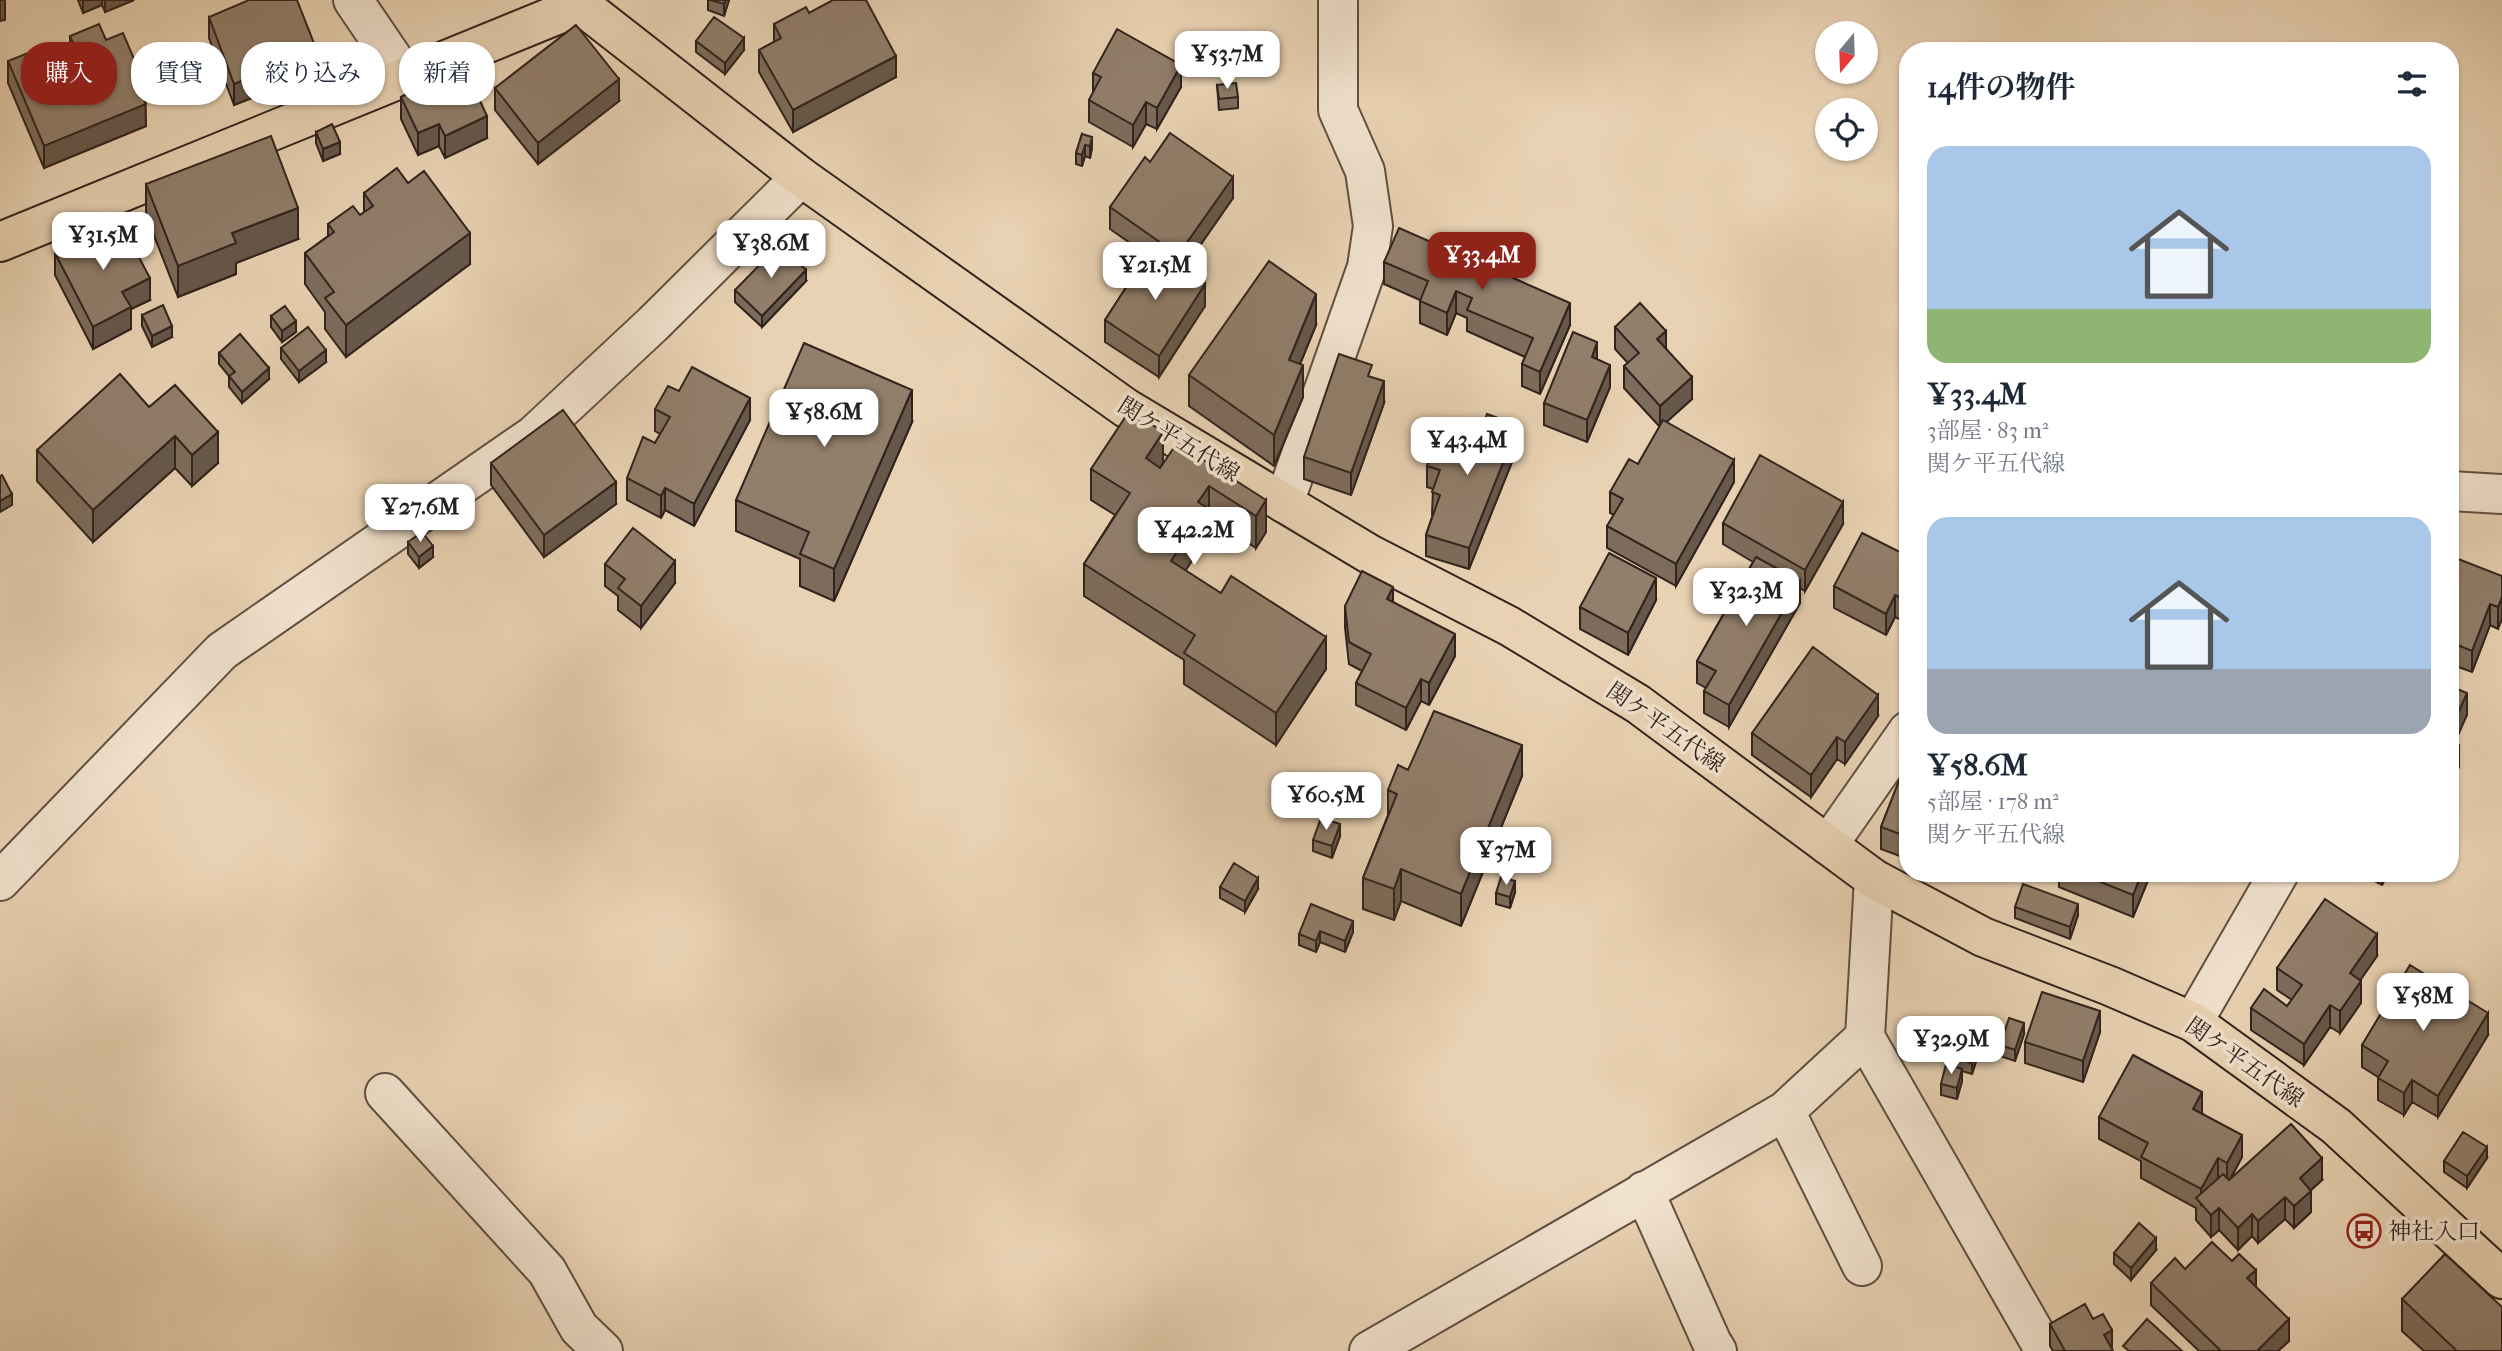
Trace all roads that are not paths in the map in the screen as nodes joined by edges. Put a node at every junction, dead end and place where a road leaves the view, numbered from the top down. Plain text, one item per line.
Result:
1 (353, 0) edge
2 (1338, 0) edge
3 (590, 3) edge
4 (494, 42) edge
5 (399, 68) edge
6 (399, 81) edge
7 (801, 177) junction
8 (0, 242) edge
9 (2459, 492) edge
10 (2502, 494) edge
11 (1284, 503) junction
12 (1899, 745) edge
13 (1828, 845) junction
14 (1874, 879) junction
15 (0, 881) edge
16 (2274, 882) edge
17 (2193, 1022) junction
18 (1865, 1037) junction
19 (385, 1093) dead end
20 (1784, 1111) junction
21 (1644, 1191) junction
22 (1862, 1266) dead end
23 (2502, 1279) edge
24 (604, 1351) edge
25 (1369, 1351) edge
26 (1717, 1351) edge
27 (2045, 1351) edge

1 - 5 street
2 - 11 street
3 - 4 main road, 関ケ平五代線
3 - 7 main road, 関ケ平五代線
6 - 8 main road, 関ケ平五代線
7 - 11 main road, 関ケ平五代線
7 - 15 street
9 - 10 street
11 - 13 main road, 関ケ平五代線
12 - 13 street
13 - 14 main road, 関ケ平五代線
14 - 17 main road, 関ケ平五代線
14 - 18 street
16 - 17 street
17 - 23 main road, 関ケ平五代線
18 - 20 street
18 - 27 street
19 - 24 street
20 - 21 street
20 - 22 street
21 - 25 street
21 - 26 street

